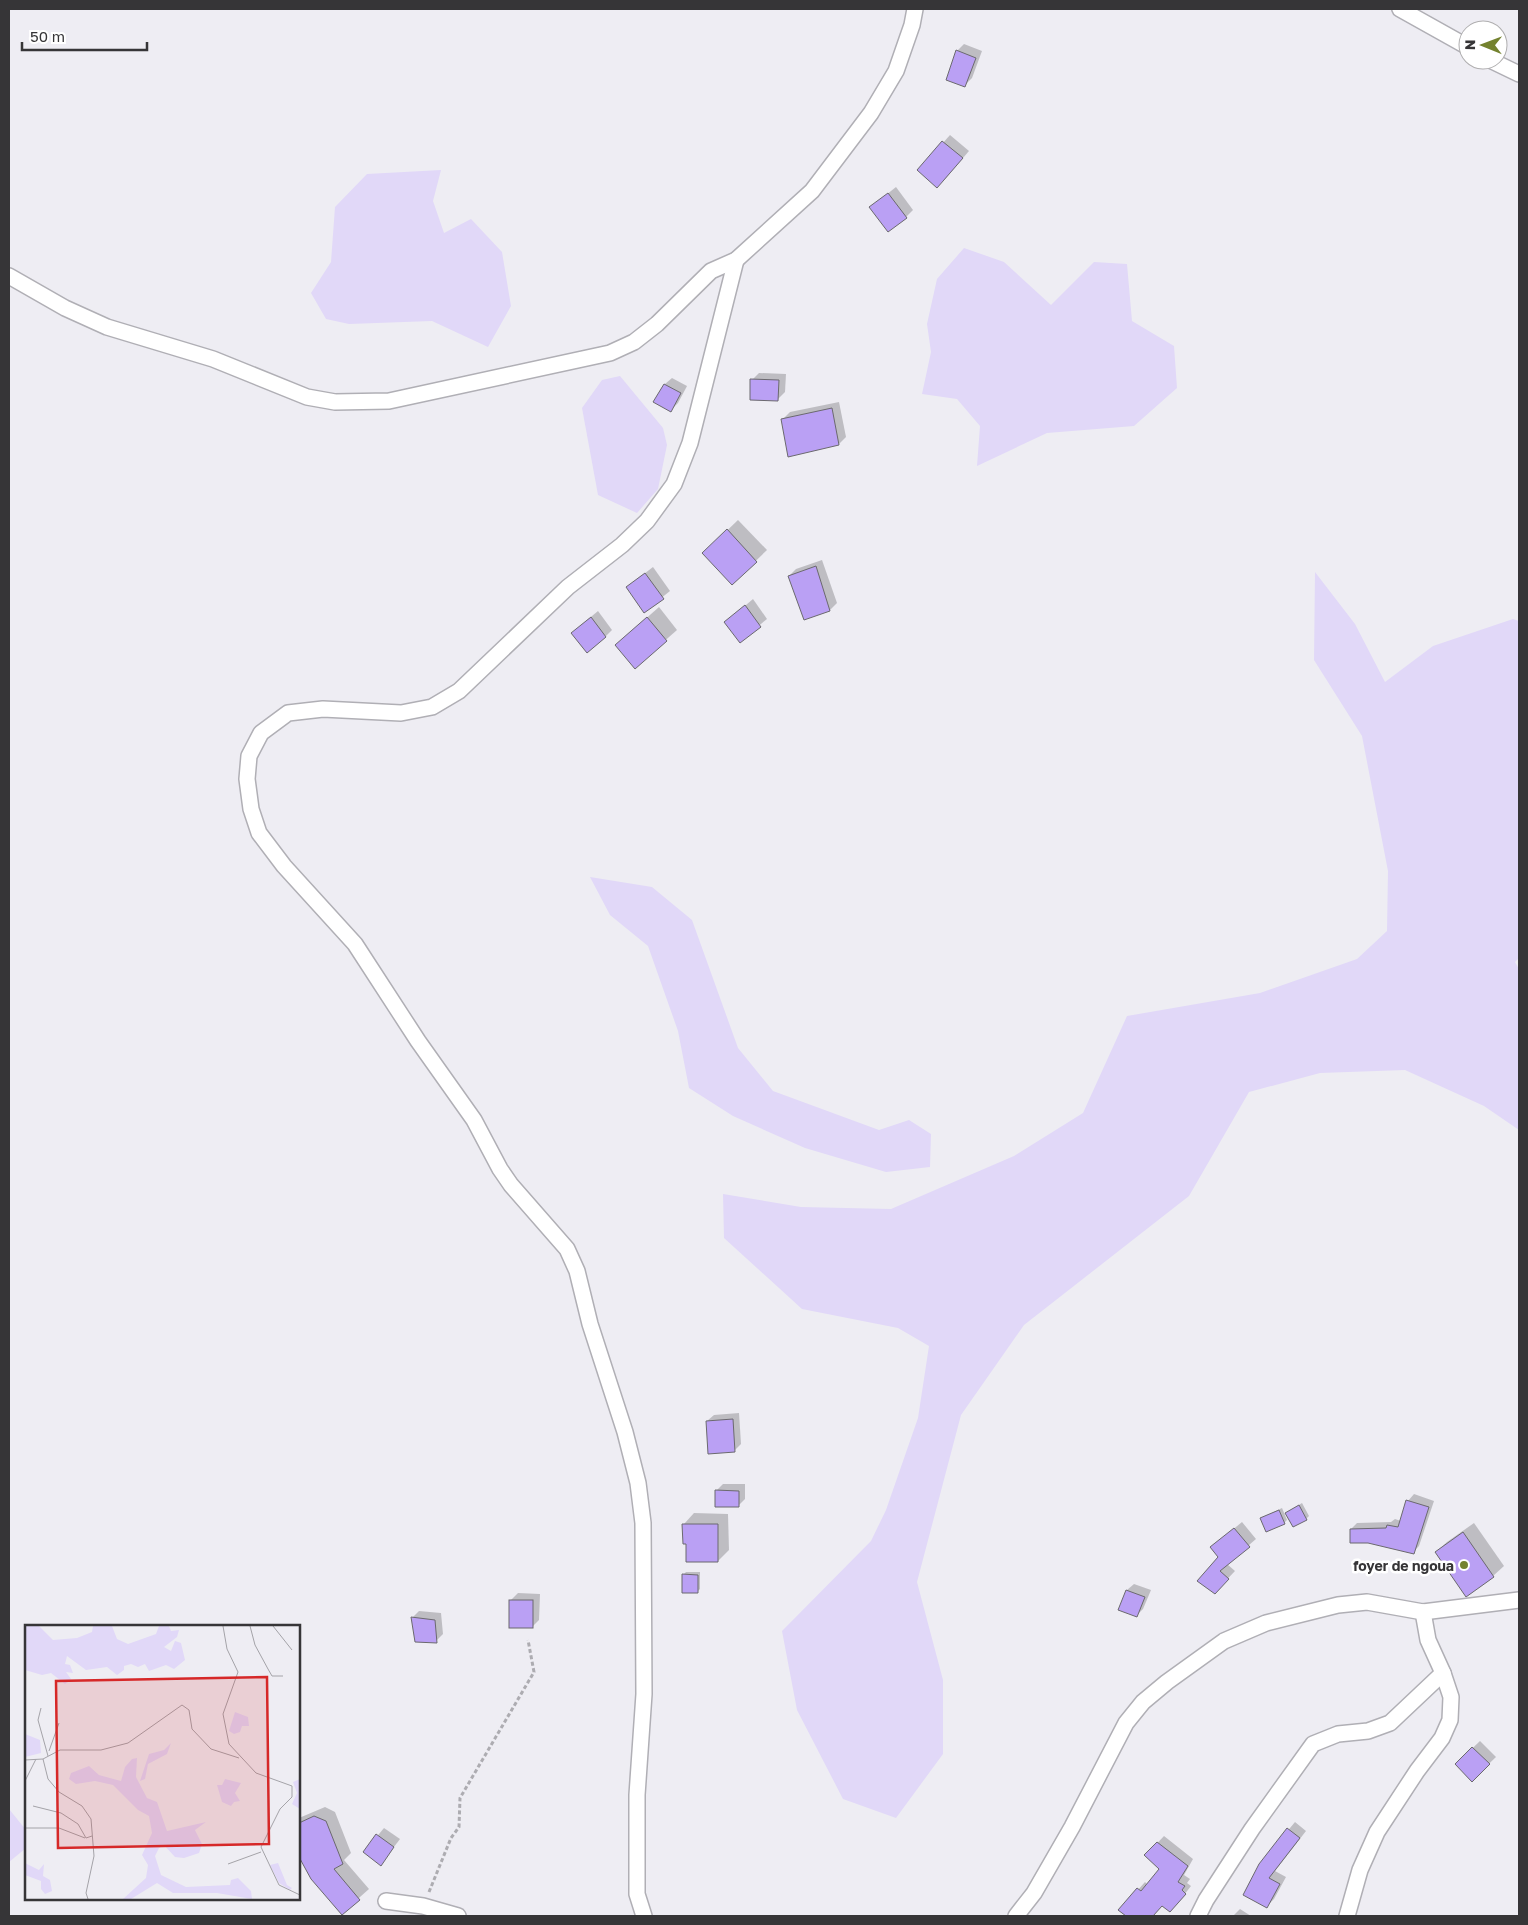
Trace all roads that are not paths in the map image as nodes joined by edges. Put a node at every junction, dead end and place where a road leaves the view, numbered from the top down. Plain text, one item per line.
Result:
1 (915, 9) edge
2 (1400, 9) edge
3 (1458, 41) edge
4 (736, 260) junction
5 (9, 276) edge
6 (1519, 1600) edge
7 (1423, 1612) junction
8 (1443, 1673) junction
9 (386, 1901) dead end
10 (458, 1916) edge
11 (644, 1916) edge
12 (1016, 1916) edge
13 (1198, 1916) edge
14 (1347, 1916) edge

1 - 4 street
2 - 3 street
4 - 5 street
4 - 11 street
6 - 7 street
7 - 8 street
7 - 12 street
8 - 13 street
8 - 14 street
9 - 10 street

